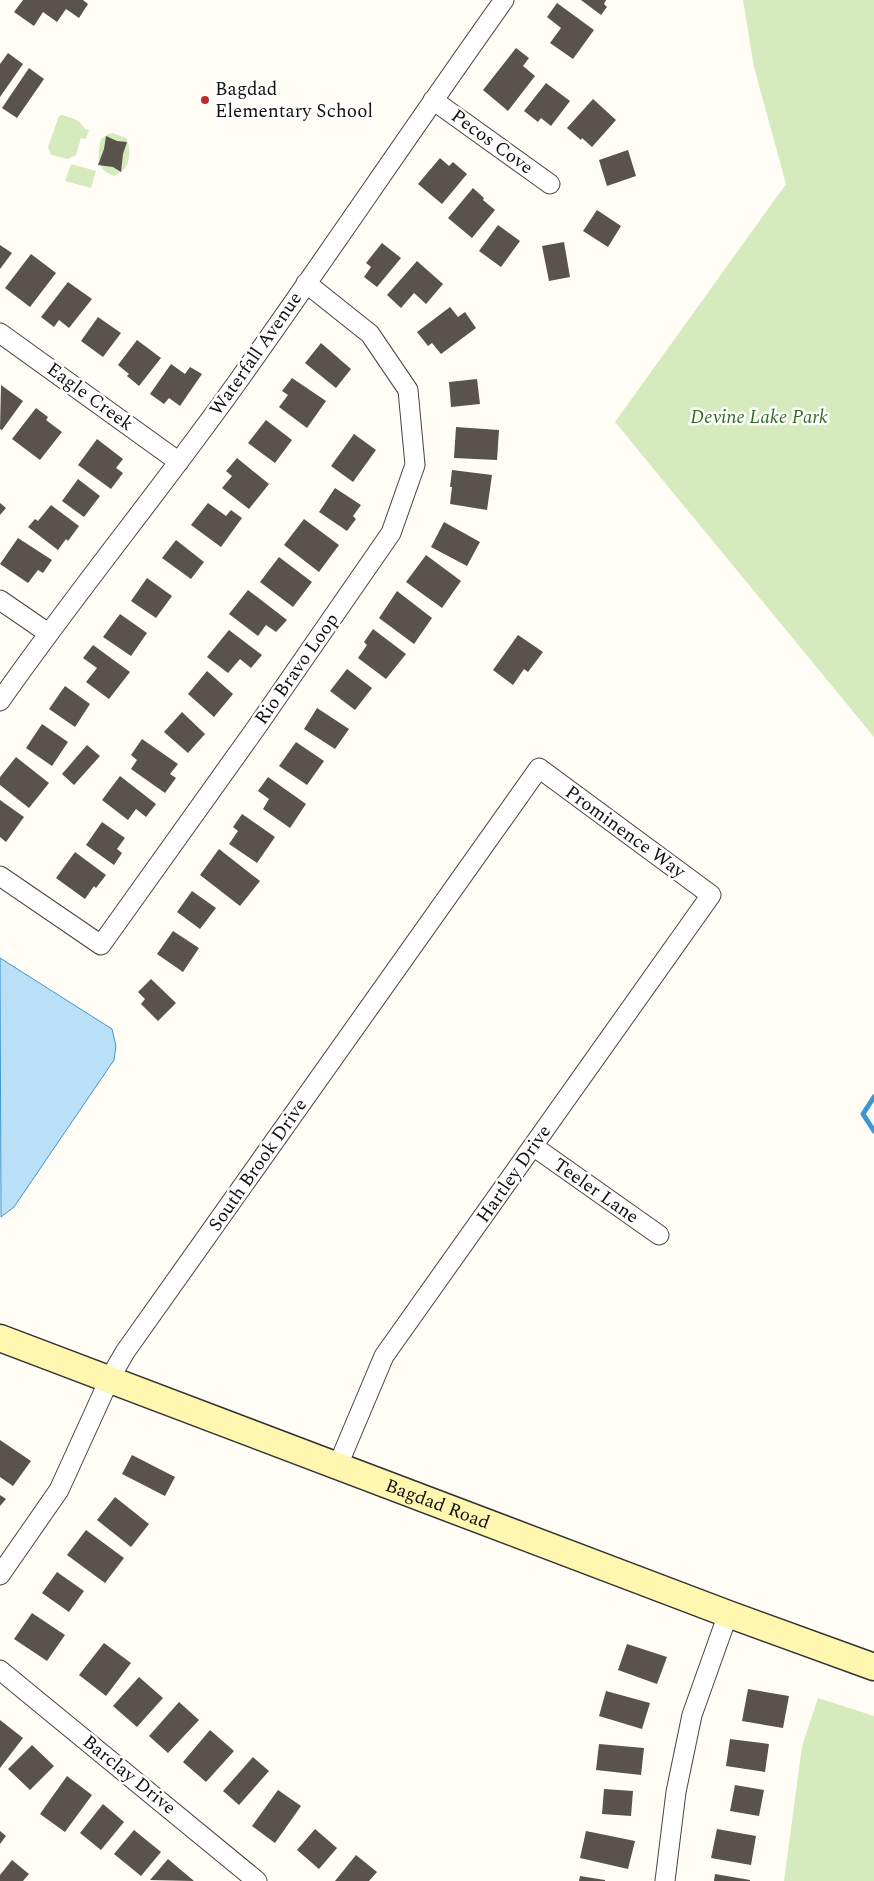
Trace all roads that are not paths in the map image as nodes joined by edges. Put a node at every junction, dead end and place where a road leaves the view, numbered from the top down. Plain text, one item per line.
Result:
1 (504, 0) edge
2 (433, 100) junction
3 (550, 184) dead end
4 (306, 283) junction
5 (0, 333) edge
6 (179, 462) junction
7 (0, 600) edge
8 (48, 633) junction
9 (0, 701) edge
10 (539, 768) joint
11 (0, 876) edge
12 (711, 895) joint
13 (533, 1146) junction
14 (658, 1235) dead end
15 (0, 1338) edge
16 (110, 1378) junction
17 (338, 1465) junction
18 (0, 1575) edge
19 (728, 1614) junction
20 (874, 1667) edge
21 (0, 1670) edge
22 (257, 1881) edge
23 (665, 1881) edge

1 - 2 street, Waterfall Avenue
2 - 3 street, Pecos Cove
2 - 4 street, Waterfall Avenue
4 - 6 street, Waterfall Avenue
4 - 11 street, Rio Bravo Loop
5 - 6 street, Eagle Creek
6 - 8 street, Waterfall Avenue
7 - 8 street
8 - 9 street, Waterfall Avenue
10 - 12 street, Prominence Way
10 - 16 street, South Brook Drive
12 - 13 street, Hartley Drive
13 - 14 street, Teeler Lane
13 - 17 street, Hartley Drive
15 - 16 street, Bagdad Road
16 - 17 street, Bagdad Road
16 - 18 street, South Brook Drive
17 - 19 street, Bagdad Road
19 - 20 street, Bagdad Road
19 - 23 street
21 - 22 street, Barclay Drive

